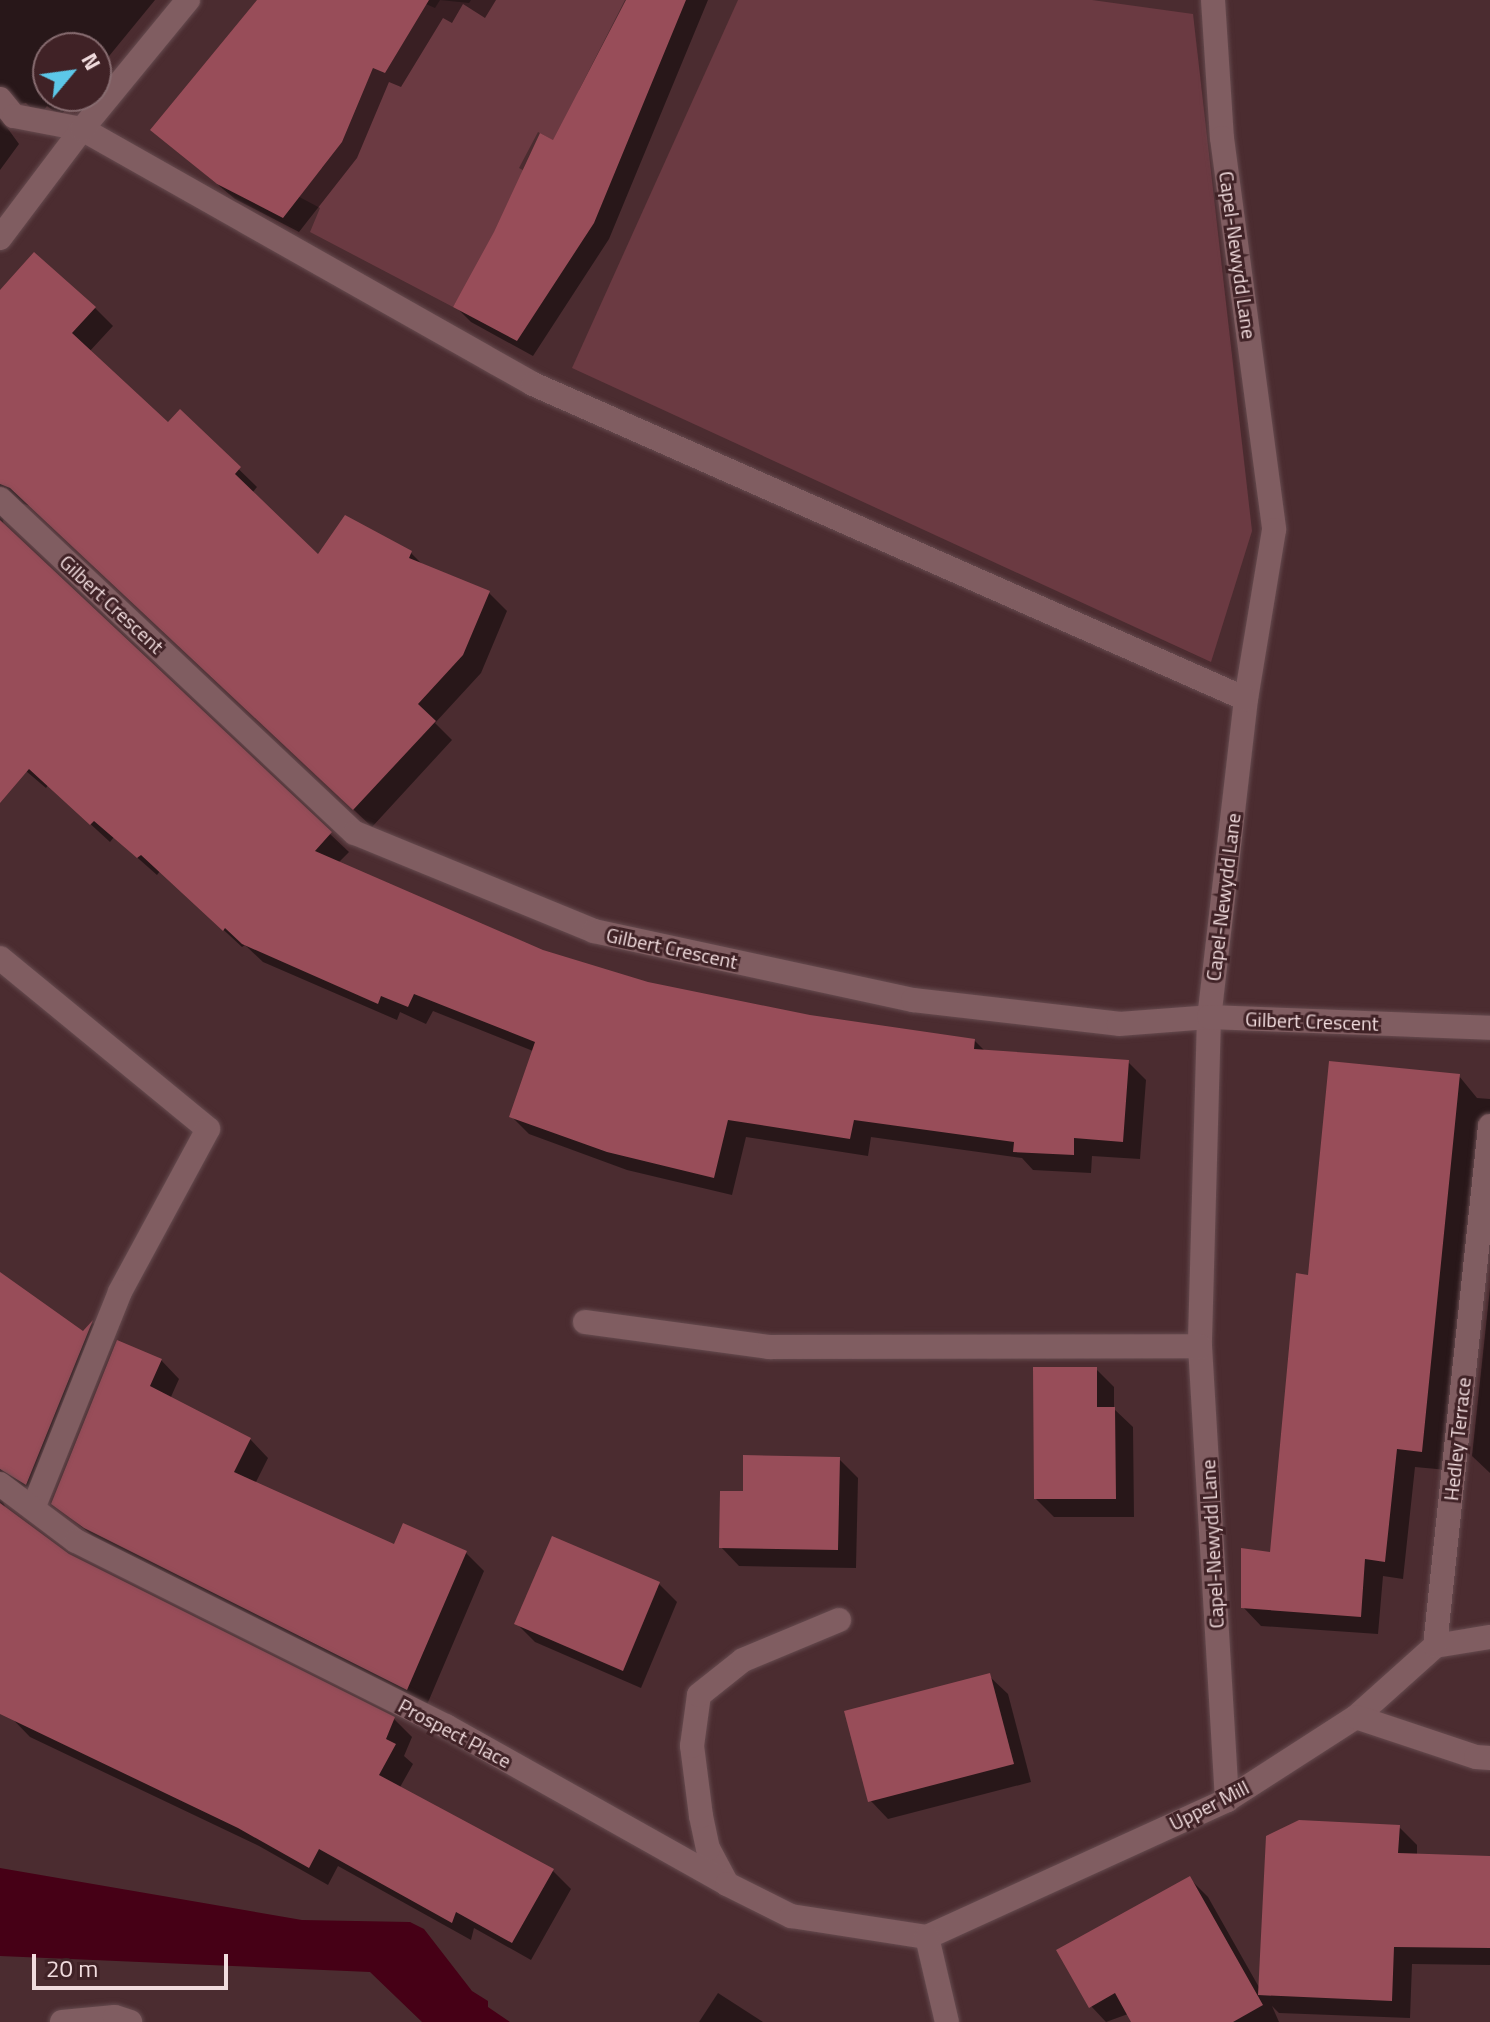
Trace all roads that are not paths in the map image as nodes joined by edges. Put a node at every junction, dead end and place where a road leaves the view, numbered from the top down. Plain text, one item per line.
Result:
1 (188, 0) edge
2 (1213, 0) edge
3 (0, 99) edge
4 (82, 129) junction
5 (0, 238) edge
6 (0, 499) edge
7 (1246, 699) junction
8 (0, 958) edge
9 (1209, 1017) junction
10 (1490, 1028) edge
11 (1490, 1126) edge
12 (585, 1322) dead end
13 (1200, 1346) junction
14 (0, 1484) edge
15 (33, 1508) junction
16 (839, 1620) dead end
17 (1490, 1637) edge
18 (1435, 1646) junction
19 (1356, 1717) junction
20 (1490, 1758) edge
21 (1227, 1800) junction
22 (727, 1884) junction
23 (927, 1937) junction
24 (62, 2022) edge
25 (130, 2022) edge
26 (947, 2022) edge

1 - 4 street
2 - 7 street, Capel-Newydd Lane
3 - 4 street
4 - 5 street
4 - 7 street
6 - 9 street, Gilbert Crescent
7 - 9 street, Capel-Newydd Lane
8 - 15 street
9 - 10 street, Gilbert Crescent
9 - 13 street, Capel-Newydd Lane
11 - 18 street, Hedley Terrace
12 - 13 street
13 - 21 street, Capel-Newydd Lane
14 - 15 street, Prospect Place
15 - 22 street, Prospect Place
16 - 22 street
17 - 18 street
18 - 19 street
19 - 20 street
19 - 21 street, Upper Mill
21 - 23 street, Upper Mill
22 - 23 street, Prospect Place
23 - 26 street
24 - 25 street

